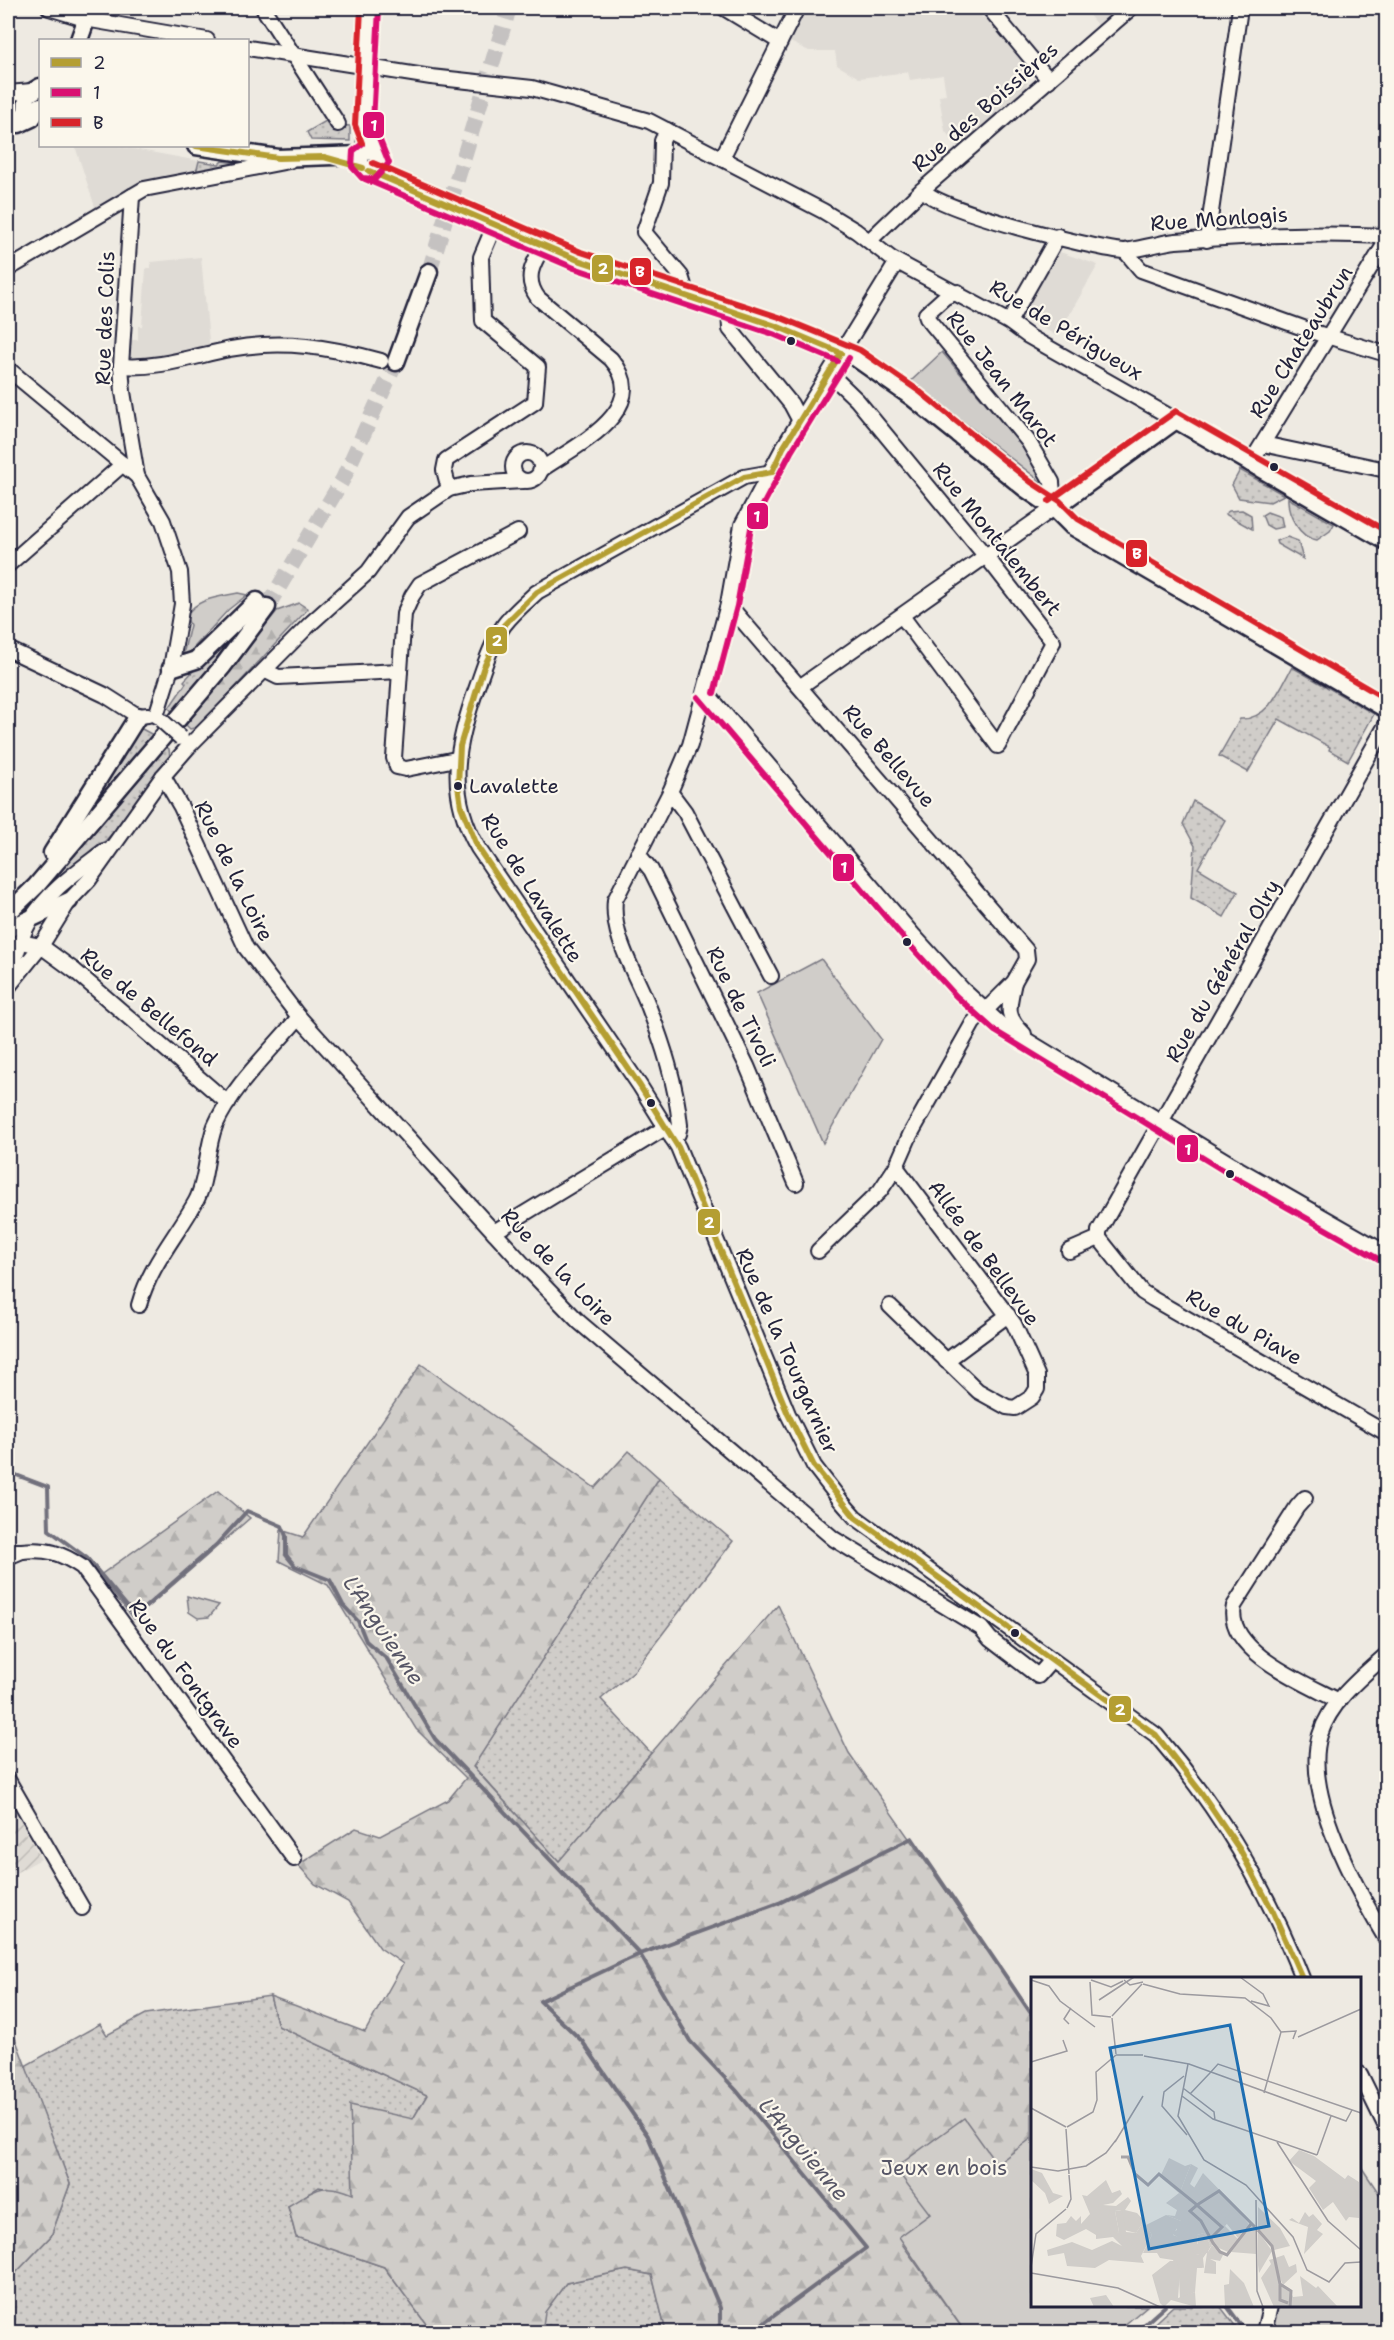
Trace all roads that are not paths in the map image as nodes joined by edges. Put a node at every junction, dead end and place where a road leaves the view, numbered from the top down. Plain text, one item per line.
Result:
1 (49, 8) edge
2 (263, 8) edge
3 (370, 8) edge
4 (724, 8) edge
5 (797, 8) edge
6 (989, 8) edge
7 (1131, 8) edge
8 (1240, 8) edge
9 (77, 12) edge
10 (79, 39) edge
11 (202, 39) edge
12 (780, 42) junction
13 (249, 48) edge
14 (292, 56) junction
15 (367, 67) junction
16 (1049, 80) junction
17 (8, 93) edge
18 (8, 99) edge
19 (35, 99) edge
20 (338, 124) dead end
21 (8, 127) edge
22 (666, 130) junction
23 (203, 147) edge
24 (300, 158) junction
25 (722, 158) junction
26 (369, 160) junction
27 (922, 190) junction
28 (132, 196) junction
29 (495, 225) junction
30 (1058, 236) junction
31 (1386, 236) edge
32 (1207, 240) junction
33 (869, 241) junction
34 (1386, 242) edge
35 (543, 246) junction
36 (1125, 251) junction
37 (897, 262) junction
38 (8, 269) edge
39 (429, 272) tunnel mouth
40 (958, 292) junction
41 (687, 295) junction
42 (729, 311) junction
43 (1010, 322) junction
44 (1329, 336) junction
45 (842, 353) junction
46 (1386, 354) edge
47 (388, 362) joint
48 (121, 366) junction
49 (8, 369) edge
50 (830, 374) junction
51 (1176, 420) junction
52 (800, 421) junction
53 (1263, 444) junction
54 (575, 446) junction
55 (783, 448) junction
56 (535, 454) junction
57 (123, 464) junction
58 (1250, 464) junction
59 (512, 467) junction
60 (542, 469) junction
61 (1386, 470) edge
62 (772, 472) junction
63 (137, 476) junction
64 (744, 477) junction
65 (523, 481) junction
66 (486, 483) junction
67 (449, 489) junction
68 (1054, 508) junction
69 (518, 532) dead end
70 (1386, 541) edge
71 (985, 557) junction
72 (8, 565) edge
73 (728, 604) junction
74 (902, 616) junction
75 (8, 649) edge
76 (171, 668) junction
77 (266, 671) junction
78 (400, 671) junction
79 (801, 686) junction
80 (705, 691) junction
81 (1386, 709) edge
82 (138, 717) junction
83 (158, 718) junction
84 (1386, 725) edge
85 (185, 745) junction
86 (456, 759) junction
87 (163, 776) junction
88 (169, 789) junction
89 (670, 792) junction
90 (145, 802) junction
91 (117, 840) junction
92 (638, 854) junction
93 (69, 901) junction
94 (8, 902) edge
95 (8, 913) edge
96 (32, 918) junction
97 (8, 929) edge
98 (21, 942) junction
99 (40, 946) junction
100 (771, 976) dead end
101 (1014, 982) junction
102 (8, 986) edge
103 (985, 1010) junction
104 (299, 1017) junction
105 (1037, 1047) junction
106 (228, 1102) junction
107 (1161, 1122) junction
108 (669, 1133) junction
109 (896, 1167) junction
110 (796, 1183) dead end
111 (494, 1232) junction
112 (1099, 1238) junction
113 (818, 1251) dead end
114 (1069, 1251) dead end
115 (1386, 1253) edge
116 (139, 1305) dead end
117 (890, 1306) dead end
118 (1008, 1315) junction
119 (946, 1361) junction
120 (1386, 1433) edge
121 (1305, 1498) dead end
122 (15, 1551) edge
123 (8, 1557) edge
124 (1038, 1650) junction
125 (1386, 1656) edge
126 (1052, 1660) junction
127 (1027, 1665) junction
128 (1339, 1701) junction
129 (8, 1780) edge
130 (294, 1859) dead end
131 (82, 1908) dead end
132 (1386, 1939) edge
133 (1302, 1977) edge
134 (1361, 2078) edge
135 (1386, 2127) edge
136 (1270, 2307) edge
137 (1264, 2332) edge

1 - 9 street
2 - 14 street
3 - 15 street
4 - 12 street
5 - 12 street
6 - 16 street
7 - 16 street, Rue des Boissières
8 - 32 street
9 - 10 main road
9 - 11 street
12 - 25 street
13 - 14 street, Rue de Périgueux
14 - 15 street, Rue de Périgueux
14 - 20 street
15 - 22 street, Rue de Périgueux
15 - 26 street
16 - 27 street, Rue des Boissières
17 - 19 street
18 - 19 street
19 - 21 main road
22 - 25 street, Rue de Périgueux
22 - 41 street
23 - 24 main road
24 - 26 main road
24 - 28 street
25 - 33 street, Rue de Périgueux
26 - 29 main road
27 - 30 street, Rue Monlogis
27 - 33 street, Rue des Boissières
28 - 38 street
28 - 48 street, Rue des Colis
29 - 35 main road
29 - 67 street
30 - 36 street, Rue Monlogis
30 - 43 street
31 - 32 street, Rue Monlogis
32 - 36 street, Rue Monlogis
33 - 37 street, Rue de Périgueux
34 - 44 street, Rue Chateaubrun
35 - 41 main road
35 - 54 street
36 - 44 street
37 - 40 street, Rue de Périgueux
37 - 45 street
39 - 47 main road
40 - 43 street, Rue de Périgueux
40 - 68 street, Rue Jean Marot
41 - 42 main road
42 - 45 main road
42 - 52 street
43 - 51 street, Rue de Périgueux
44 - 46 street
44 - 53 street, Rue Chateaubrun
45 - 50 street
45 - 68 main road
47 - 48 street
48 - 63 street, Rue des Colis
49 - 57 street
50 - 52 street
50 - 71 street, Rue Montalembert
51 - 58 main road, Rue de Périgueux
51 - 68 main road
52 - 55 street
53 - 58 street, Rue Chateaubrun
53 - 61 street
54 - 56 street
54 - 60 street
55 - 62 street
55 - 64 street
56 - 59 street
56 - 60 street
57 - 63 street
57 - 72 street
58 - 70 main road, Rue de Périgueux
59 - 65 street
59 - 66 street
60 - 65 street
62 - 64 street, Rue de Lavalette
62 - 73 street
63 - 76 street
64 - 86 street, Rue de Lavalette
65 - 66 street
66 - 67 street
67 - 77 street
68 - 71 street
68 - 81 main road
69 - 78 street
71 - 74 street
71 - 74 street, Rue Montalembert
73 - 79 street, Rue Bellevue
73 - 80 street
74 - 79 street
75 - 82 street
76 - 83 street
76 - 95 main road
77 - 78 street
77 - 85 street
78 - 86 street
79 - 101 street, Rue Bellevue
80 - 89 street
80 - 103 street
82 - 83 street
82 - 94 main road
83 - 85 street, bridge
84 - 107 street, Rue du Général Olry
85 - 87 street
85 - 88 street
86 - 108 street, Rue de Lavalette
87 - 88 street, Rue de la Loire
87 - 90 street
88 - 90 street
88 - 104 street, Rue de la Loire
89 - 92 street
89 - 100 street
90 - 91 street
91 - 93 street
91 - 96 street
92 - 108 street
92 - 110 street, Rue de Tivoli
93 - 96 main road
93 - 99 street
96 - 97 main road
96 - 98 street
98 - 99 street
98 - 102 street
99 - 102 street
99 - 106 street, Rue de Bellefond
101 - 103 street
101 - 105 street
103 - 105 street
103 - 109 street
104 - 106 street
104 - 111 street, Rue de la Loire
105 - 107 street
106 - 116 street
107 - 112 street, Rue du Général Olry
107 - 115 street
108 - 111 street
108 - 124 street, Rue de la Tourgarnier
109 - 113 street
109 - 118 street, Allée de Bellevue
111 - 127 street, Rue de la Loire
112 - 114 street
112 - 120 street, Rue du Piave
117 - 119 street, Allée de Bellevue
118 - 119 street
118 - 119 street, Allée de Bellevue
121 - 128 street
122 - 123 street, Rue du Fontgrave
122 - 130 street, Rue du Fontgrave
124 - 126 street, Rue de la Tourgarnier
124 - 127 street
125 - 128 street
126 - 127 street, Rue de la Loire
126 - 133 street, Rue de la Tourgarnier
128 - 132 street
129 - 131 street
134 - 135 street
136 - 137 street

